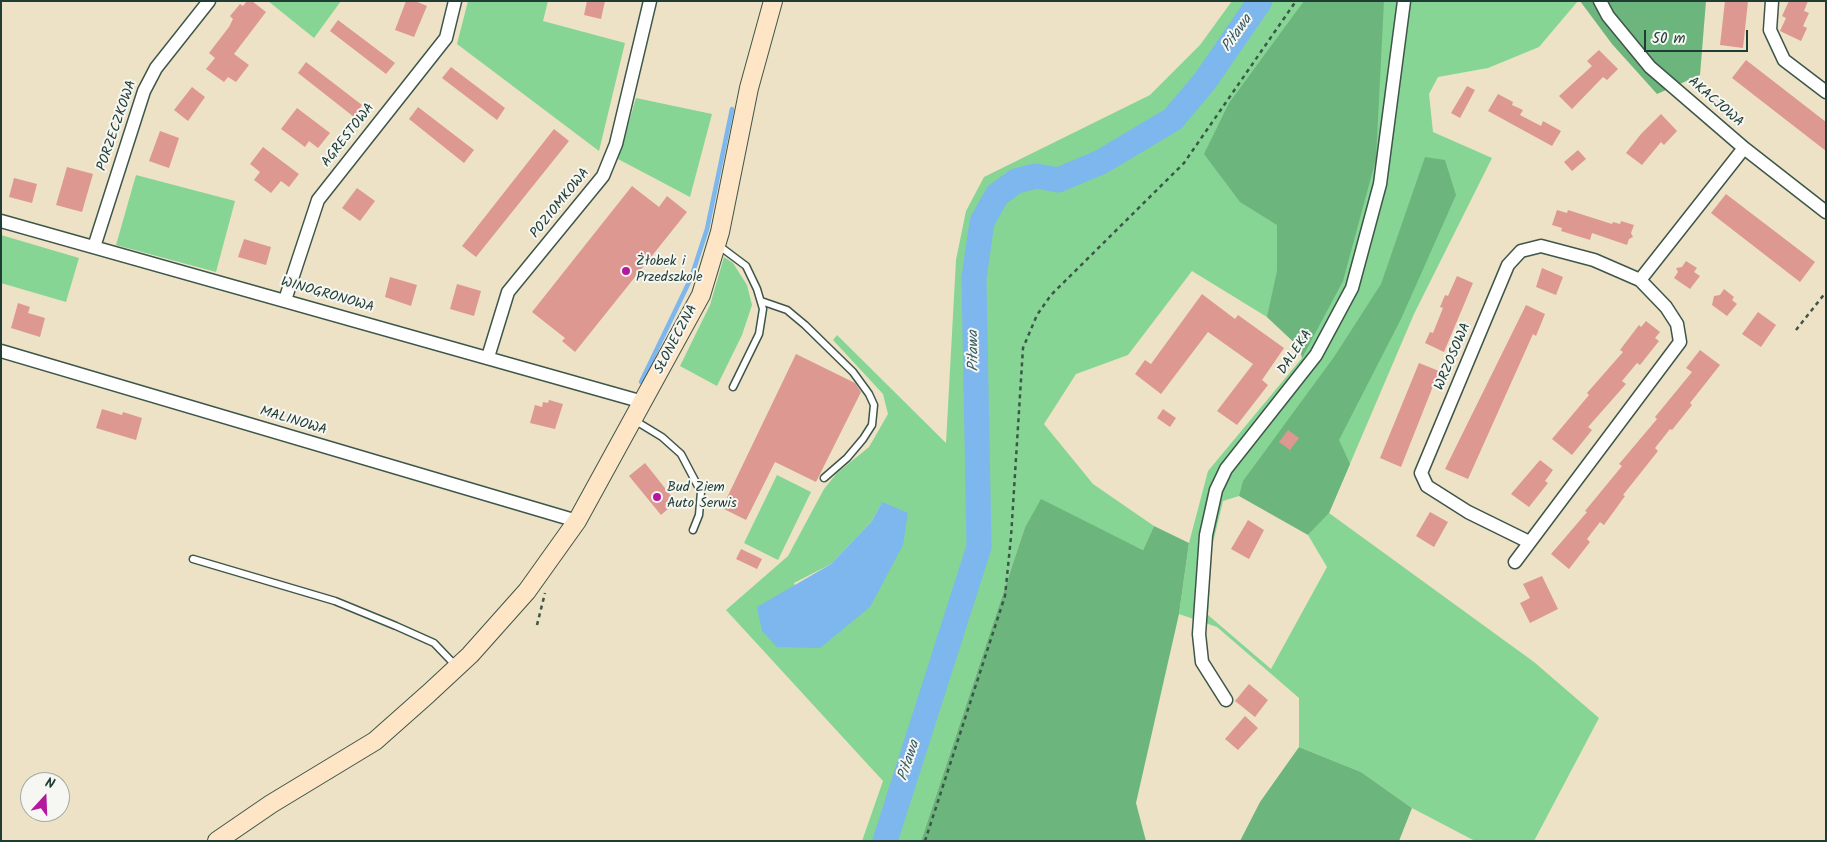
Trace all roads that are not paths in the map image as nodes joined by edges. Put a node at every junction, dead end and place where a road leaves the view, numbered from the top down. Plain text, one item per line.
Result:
1 (209, 1) edge
2 (454, 1) edge
3 (650, 1) edge
4 (773, 1) edge
5 (1404, 1) edge
6 (1600, 1) edge
7 (1772, 1) edge
8 (1826, 92) edge
9 (1744, 148) junction
10 (1826, 212) edge
11 (1, 221) edge
12 (717, 244) junction
13 (94, 247) junction
14 (1640, 280) junction
15 (285, 300) junction
16 (761, 301) junction
17 (1, 351) edge
18 (488, 357) junction
19 (733, 387) dead end
20 (643, 402) junction
21 (633, 420) junction
22 (824, 478) dead end
23 (577, 521) junction
24 (693, 530) dead end
25 (1528, 542) junction
26 (193, 559) dead end
27 (1515, 562) dead end
28 (457, 667) junction
29 (1226, 700) dead end
30 (217, 841) edge

1 - 13 street, PORZECZKOWA
2 - 15 street, AGRESTOWA
3 - 18 street, POZIOMKOWA
4 - 12 street, SŁONECZNA
5 - 29 street, DALEKA
6 - 9 street, AKACJOWA
7 - 8 street
9 - 10 street, AKACJOWA
9 - 14 street
11 - 13 street, WINOGRONOWA
12 - 16 lane
12 - 20 street, SŁONECZNA
13 - 15 street, WINOGRONOWA
14 - 25 street, WRZOSOWA
14 - 25 street, WRZOSOWA
15 - 18 street, WINOGRONOWA
16 - 19 lane
16 - 22 lane
17 - 23 street, MALINOWA
18 - 20 street, WINOGRONOWA
20 - 21 street, SŁONECZNA
21 - 23 street, SŁONECZNA
21 - 24 lane
23 - 28 street, SŁONECZNA
25 - 27 street, WRZOSOWA
26 - 28 lane
28 - 30 street, SŁONECZNA

